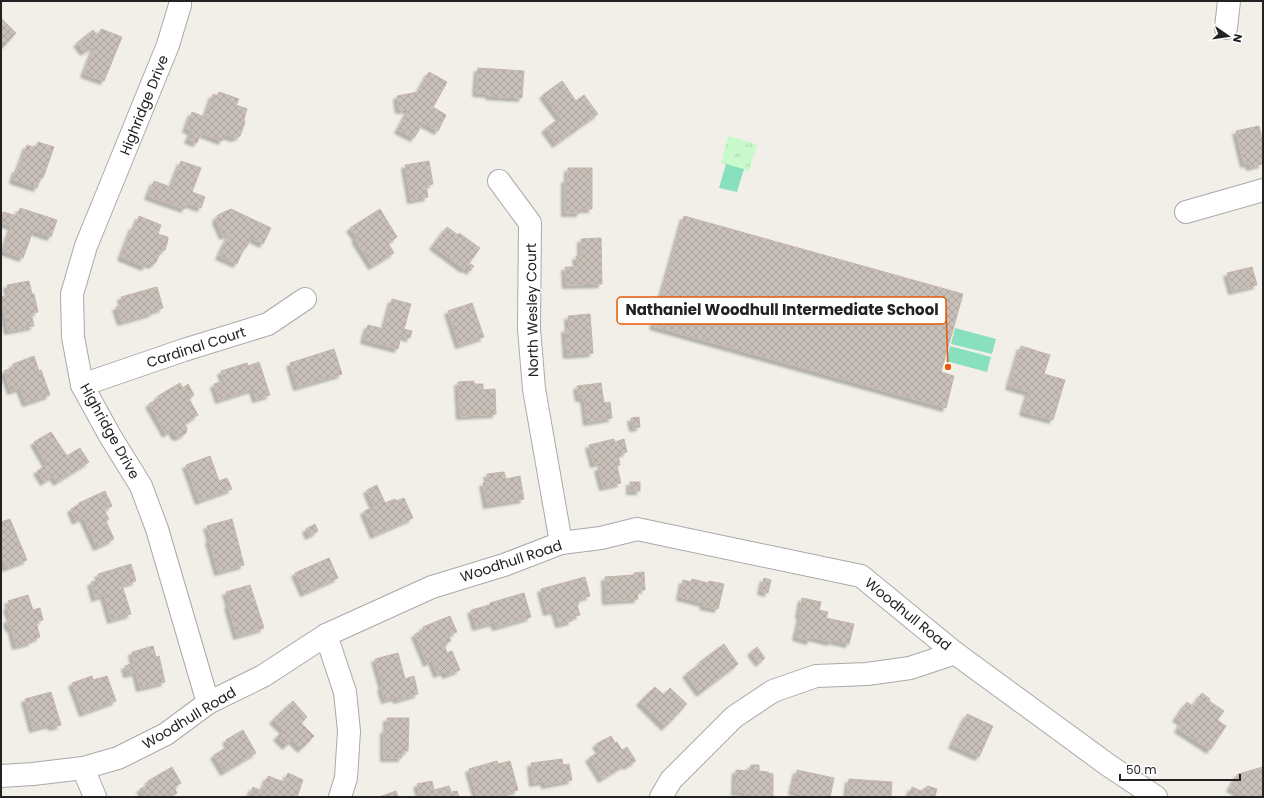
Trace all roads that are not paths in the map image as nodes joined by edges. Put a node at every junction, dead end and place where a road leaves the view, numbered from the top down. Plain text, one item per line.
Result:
1 (180, 1) edge
2 (1229, 1) edge
3 (1226, 28) dead end
4 (499, 181) dead end
5 (1263, 190) edge
6 (1186, 212) dead end
7 (304, 299) dead end
8 (82, 385) junction
9 (561, 543) junction
10 (326, 634) junction
11 (955, 653) junction
12 (208, 704) junction
13 (83, 768) junction
14 (1, 776) edge
15 (95, 797) edge
16 (340, 797) edge
17 (661, 797) edge
18 (1156, 797) edge

1 - 8 street, Highridge Drive
2 - 3 street
4 - 9 street, North Wesley Court
5 - 6 street
7 - 8 street, Cardinal Court
8 - 12 street, Highridge Drive
9 - 10 street, Woodhull Road
9 - 11 street, Woodhull Road
10 - 12 street, Woodhull Road
10 - 16 street
11 - 17 street
11 - 18 street, Woodhull Road
12 - 13 street, Woodhull Road
13 - 14 street, Woodhull Road
13 - 15 street

